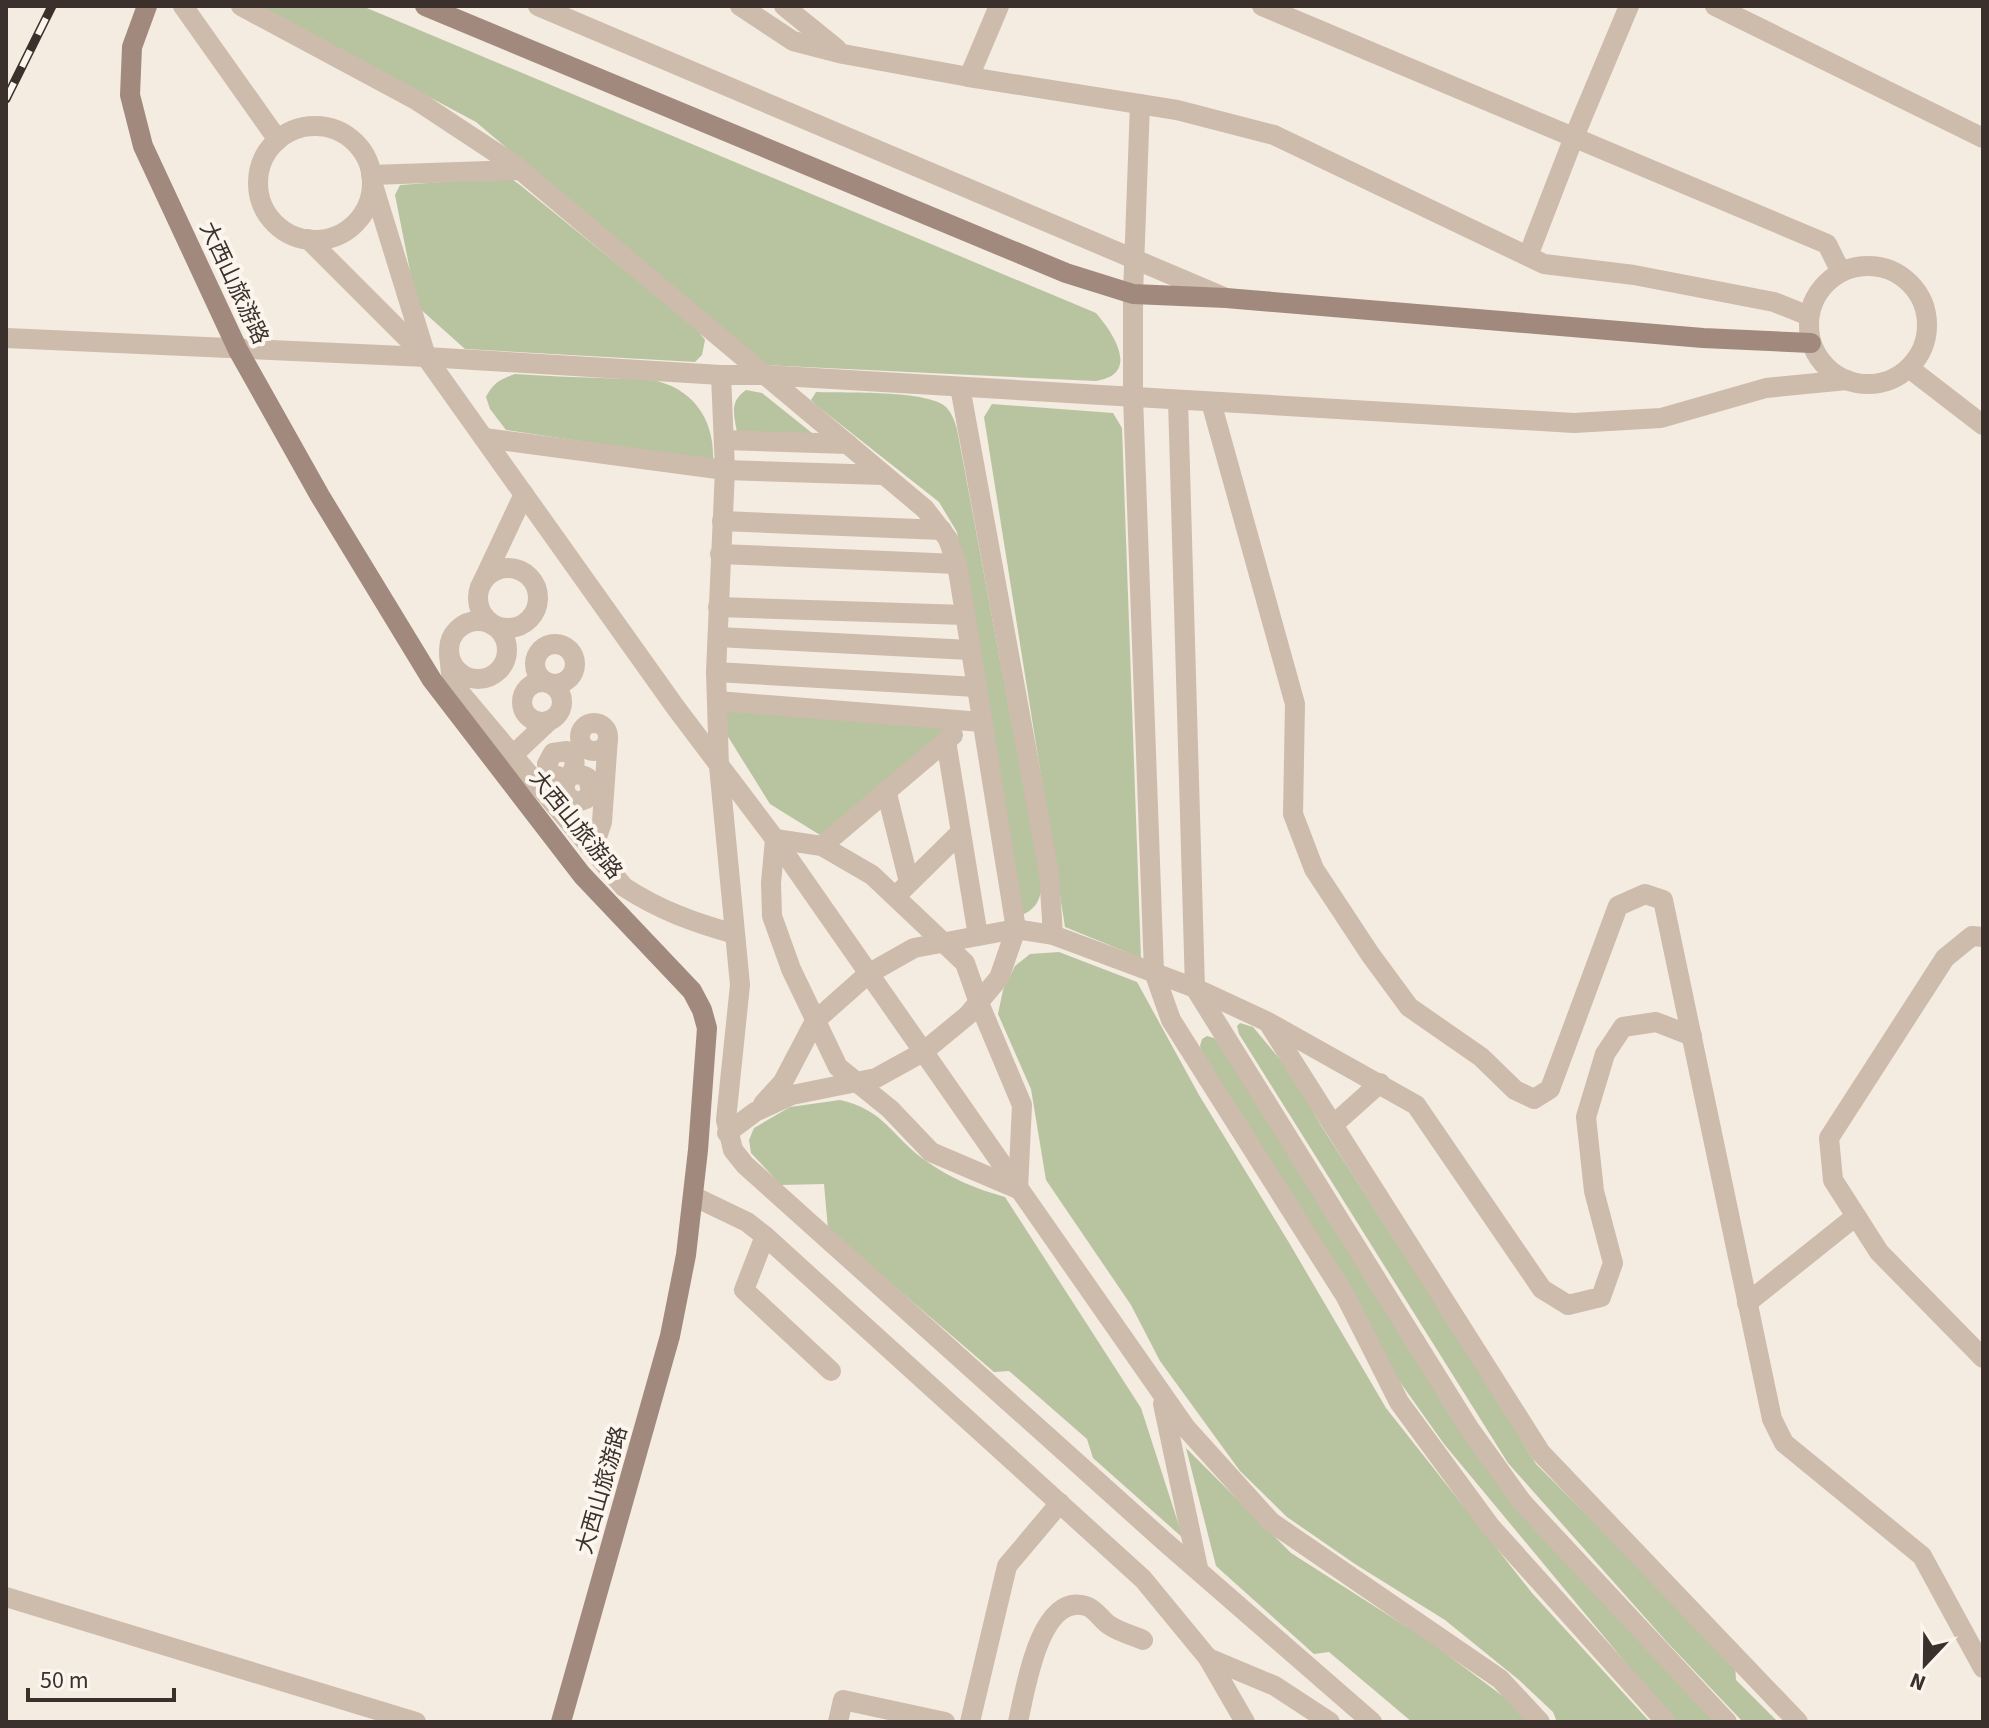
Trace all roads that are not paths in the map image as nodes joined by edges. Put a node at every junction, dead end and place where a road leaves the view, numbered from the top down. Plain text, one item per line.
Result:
1 (147, 6) edge
2 (183, 6) edge
3 (209, 6) edge
4 (241, 6) edge
5 (425, 6) edge
6 (538, 6) edge
7 (740, 6) edge
8 (784, 6) edge
9 (999, 6) edge
10 (1262, 6) edge
11 (1629, 6) edge
12 (1715, 6) edge
13 (200, 28) junction
14 (843, 54) junction
15 (969, 77) junction
16 (1140, 104) junction
17 (1574, 137) junction
18 (1983, 138) edge
19 (278, 140) junction
20 (520, 170) junction
21 (372, 179) junction
22 (308, 239) junction
23 (1528, 256) junction
24 (1134, 259) junction
25 (1841, 272) junction
26 (1133, 294) junction
27 (1226, 298) junction
28 (1809, 316) junction
29 (6, 338) edge
30 (1811, 343) junction
31 (238, 350) junction
32 (426, 357) junction
33 (1909, 368) junction
34 (721, 375) junction
35 (764, 375) junction
36 (1847, 380) junction
37 (960, 387) junction
38 (1133, 397) junction
39 (1178, 400) junction
40 (1211, 402) junction
41 (1983, 425) edge
42 (484, 438) junction
43 (724, 440) junction
44 (848, 444) junction
45 (725, 470) junction
46 (883, 475) junction
47 (524, 494) junction
48 (722, 521) junction
49 (942, 530) junction
50 (720, 554) junction
51 (957, 564) junction
52 (483, 582) junction
53 (718, 607) junction
54 (965, 615) junction
55 (492, 624) junction
56 (718, 637) junction
57 (970, 650) junction
58 (449, 654) junction
59 (716, 672) junction
60 (976, 687) junction
61 (717, 701) junction
62 (550, 720) junction
63 (977, 721) junction
64 (608, 738) dead end
65 (946, 741) junction
66 (514, 754) junction
67 (919, 763) junction
68 (719, 766) junction
69 (570, 775) dead end
70 (952, 781) junction
71 (886, 790) junction
72 (564, 814) junction
73 (961, 832) junction
74 (775, 839) junction
75 (822, 846) junction
76 (593, 849) junction
77 (902, 889) junction
78 (1016, 929) junction
79 (735, 934) junction
80 (1053, 935) junction
81 (978, 936) junction
82 (1983, 937) edge
83 (945, 942) junction
84 (1154, 972) junction
85 (868, 974) junction
86 (1195, 988) junction
87 (979, 1003) junction
88 (815, 1021) junction
89 (1268, 1022) junction
90 (1222, 1032) junction
91 (1692, 1036) junction
92 (1187, 1045) junction
93 (923, 1052) junction
94 (857, 1082) junction
95 (1380, 1083) junction
96 (755, 1112) junction
97 (1333, 1125) junction
98 (727, 1133) junction
99 (1018, 1189) junction
100 (693, 1196) junction
101 (1856, 1216) junction
102 (765, 1236) junction
103 (1747, 1303) junction
104 (1983, 1358) edge
105 (831, 1371) dead end
106 (1160, 1392) junction
107 (1060, 1503) junction
108 (1198, 1568) junction
109 (6, 1597) edge
110 (1143, 1640) dead end
111 (1208, 1658) junction
112 (1983, 1668) edge
113 (416, 1722) edge
114 (561, 1722) edge
115 (838, 1722) edge
116 (945, 1722) edge
117 (970, 1722) edge
118 (1018, 1722) edge
119 (1245, 1722) edge
120 (1330, 1722) edge
121 (1372, 1722) edge
122 (1540, 1722) edge
123 (1666, 1722) edge
124 (1727, 1722) edge
125 (1798, 1722) edge

1 - 31 street, 大西山旅游路
2 - 13 street
3 - 13 street
4 - 20 street
5 - 26 street
6 - 24 street
7 - 14 street
8 - 14 street
9 - 15 street
10 - 17 street
11 - 17 street
12 - 18 street
13 - 19 street
14 - 15 street
15 - 16 street
16 - 23 street
16 - 24 street
17 - 23 street
17 - 25 street
19 - 21 street
19 - 22 street
20 - 21 street
20 - 35 street
21 - 22 street
21 - 32 street
22 - 32 street
23 - 28 street
24 - 26 street
24 - 27 street
25 - 28 street
25 - 33 street
26 - 27 street
26 - 38 street
27 - 30 street
28 - 30 street
29 - 31 street
30 - 36 street
31 - 32 street
31 - 100 street, 大西山旅游路
32 - 34 street
32 - 42 street
33 - 36 street
33 - 41 street
34 - 35 street
34 - 43 street
35 - 37 street
35 - 44 street
36 - 40 street
37 - 38 street
37 - 80 street
38 - 39 street
38 - 84 street
39 - 40 street
39 - 86 street
40 - 91 street
42 - 45 street
42 - 47 street
43 - 44 street
43 - 45 street
44 - 46 street
45 - 46 street
45 - 48 street
46 - 49 street
47 - 52 street
47 - 68 street
48 - 49 street
48 - 50 street
49 - 51 street
50 - 51 street
50 - 53 street
51 - 54 street
52 - 55 street
52 - 55 street
53 - 54 street
53 - 56 street
54 - 57 street
55 - 58 street
55 - 58 street
56 - 57 street
56 - 59 street
57 - 60 street
58 - 66 street
59 - 60 street
59 - 61 street
60 - 63 street
61 - 63 street
61 - 68 street
62 - 62 street
62 - 66 street
63 - 65 street
63 - 78 street
64 - 76 street
65 - 67 street
65 - 70 street
66 - 72 street
67 - 70 street
67 - 71 street
68 - 74 street
68 - 79 street
69 - 72 street
70 - 73 street
71 - 75 street
71 - 77 street
72 - 76 street
73 - 77 street
73 - 81 street
74 - 75 street
74 - 85 street
74 - 88 street
75 - 77 street
76 - 79 street
77 - 83 street
78 - 80 street
78 - 81 street
78 - 87 street
79 - 98 street
80 - 84 street
81 - 83 street
82 - 101 street
83 - 85 street
83 - 87 street
84 - 86 street
84 - 92 street
85 - 88 street
85 - 93 street
86 - 89 street
86 - 90 street
87 - 93 street
87 - 99 street
88 - 94 street
88 - 96 street
89 - 95 street
89 - 97 street
90 - 92 street
90 - 124 street
91 - 95 street
91 - 103 street
92 - 123 street
93 - 94 street
93 - 99 street
94 - 96 street
94 - 99 street
95 - 97 street
96 - 98 street
97 - 125 street
98 - 108 street
99 - 106 street
100 - 102 street
100 - 114 street, 大西山旅游路
101 - 103 street
101 - 104 street
102 - 105 street
102 - 107 street
103 - 112 street
106 - 108 street
106 - 122 street
107 - 111 street
107 - 117 street
108 - 121 street
109 - 113 street
110 - 118 street
111 - 119 street
111 - 120 street
115 - 116 street

